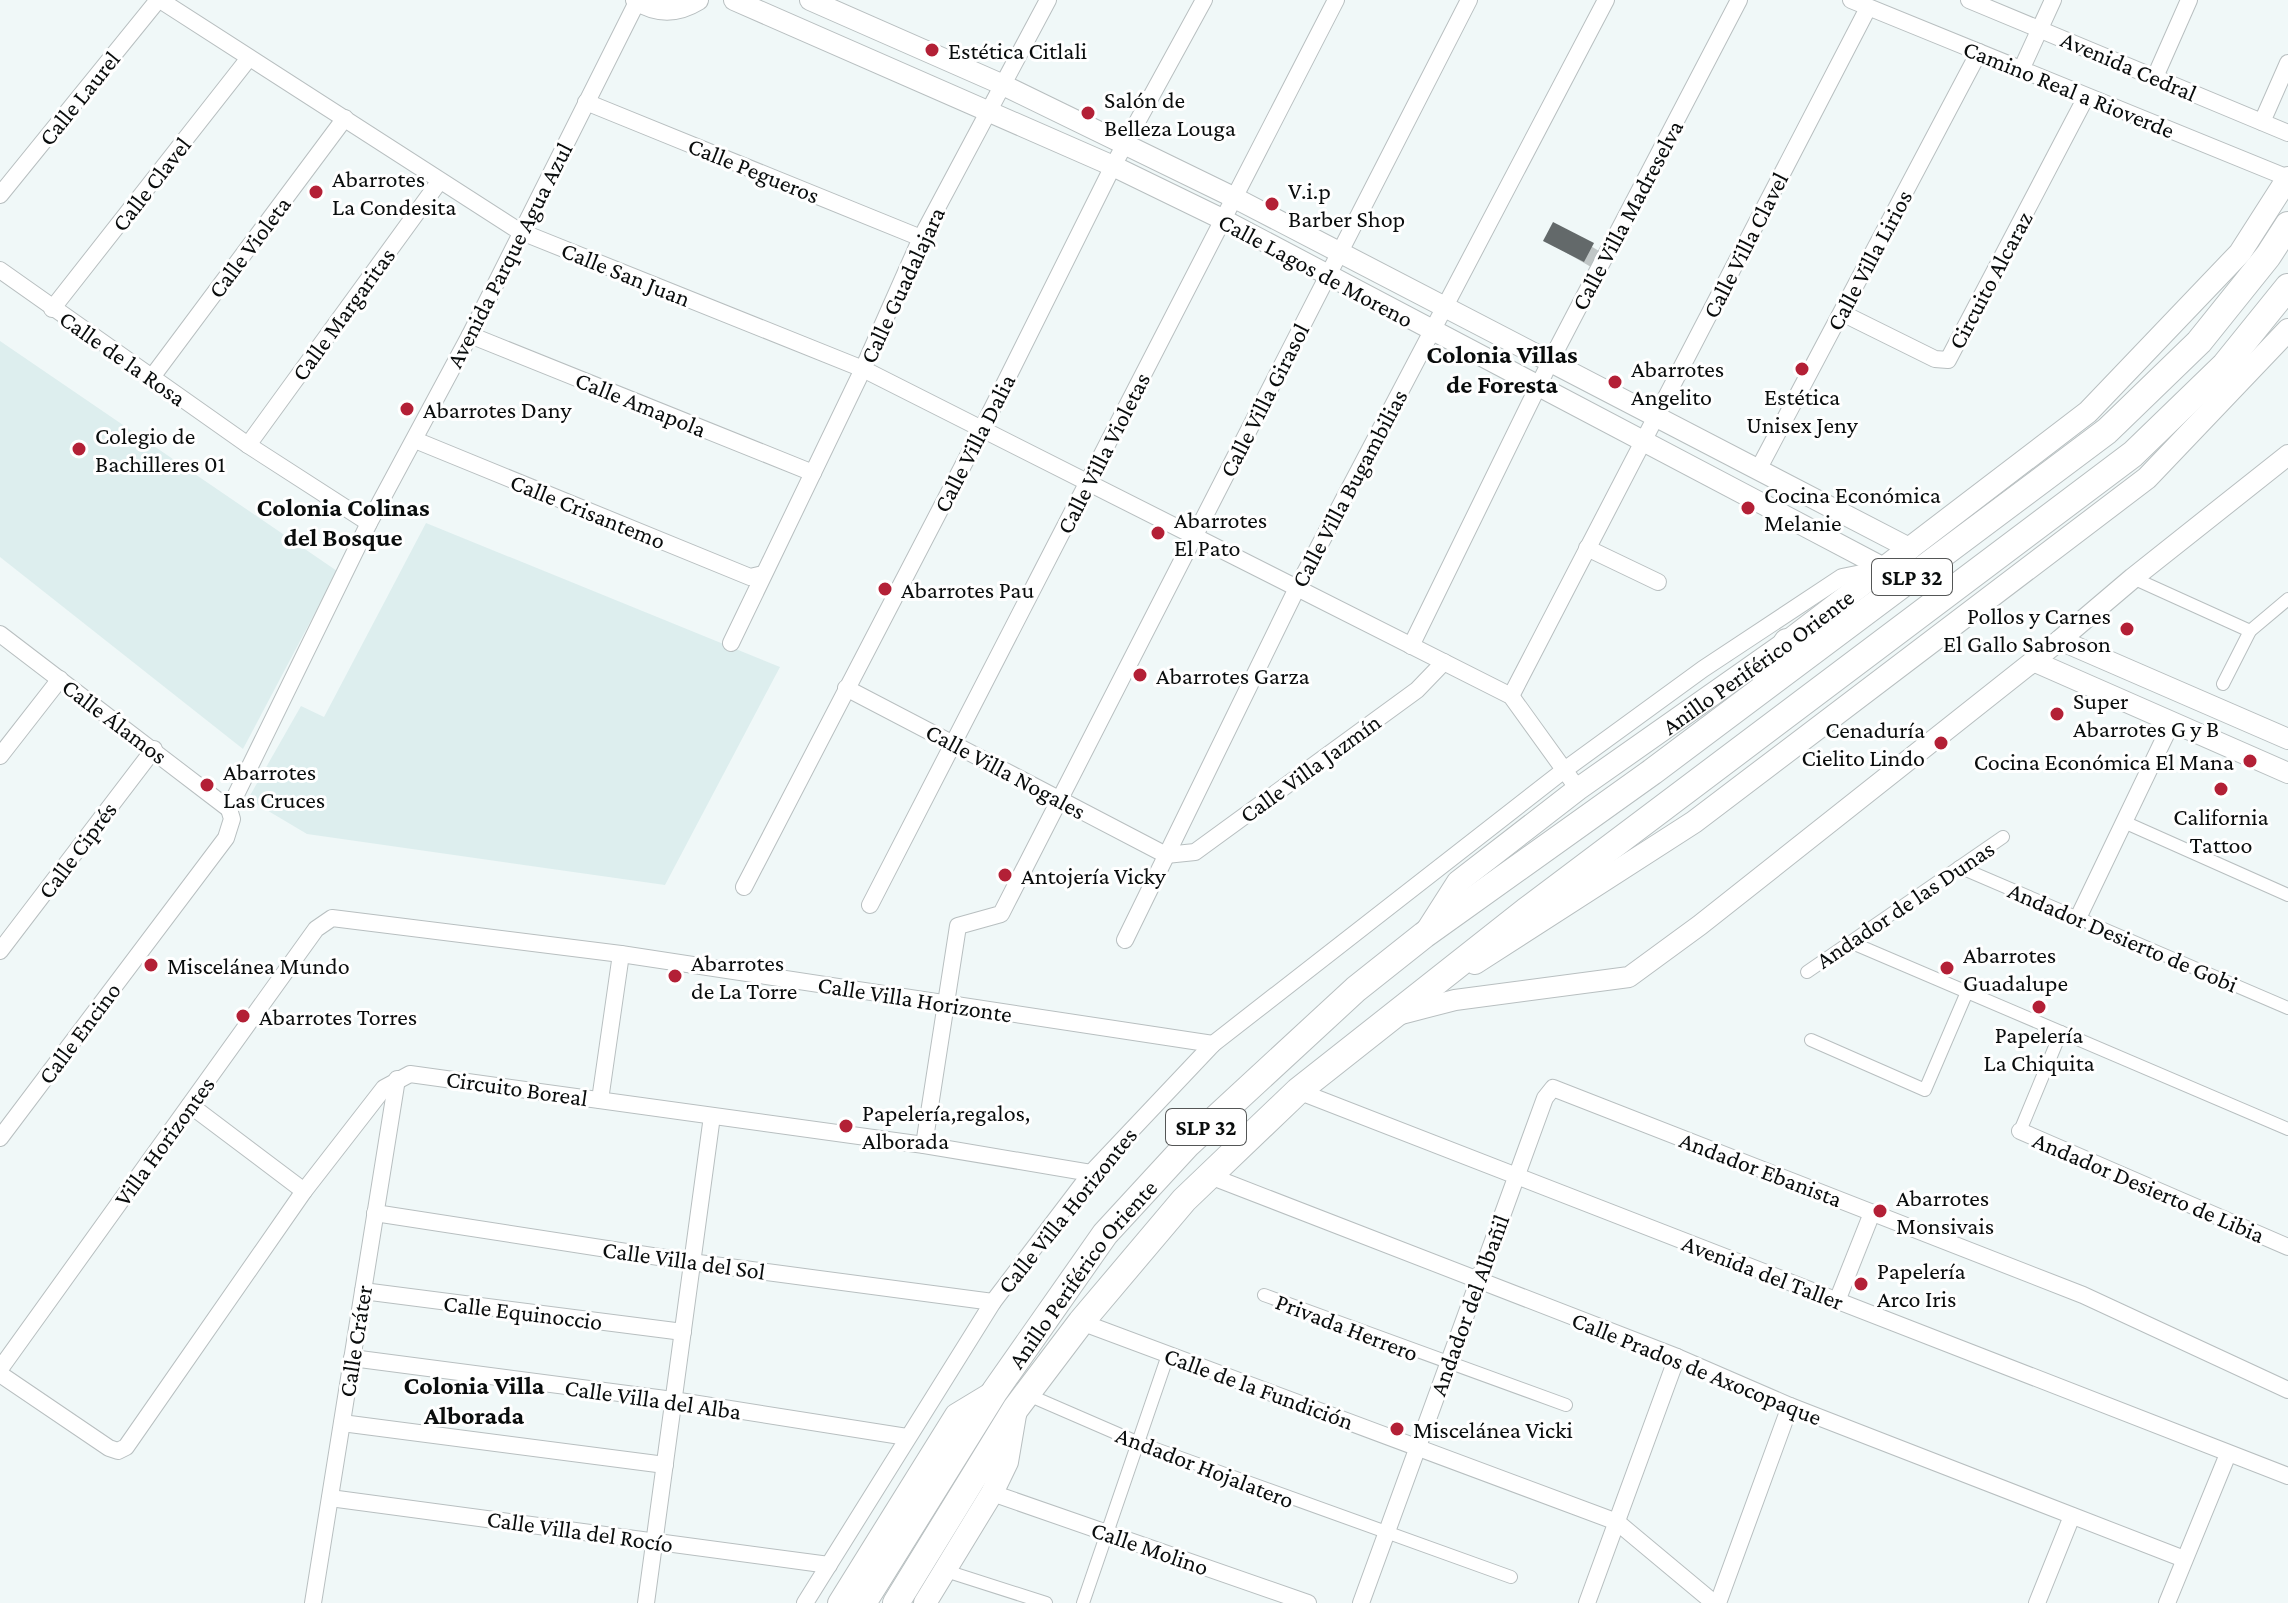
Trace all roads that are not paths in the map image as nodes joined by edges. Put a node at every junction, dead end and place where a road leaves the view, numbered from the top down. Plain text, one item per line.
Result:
1 (159, 0) edge
2 (698, 0) edge
3 (734, 0) edge
4 (810, 0) edge
5 (1048, 0) edge
6 (1204, 0) edge
7 (1336, 0) edge
8 (1469, 0) edge
9 (1606, 0) edge
10 (1739, 0) edge
11 (1851, 0) edge
12 (1969, 0) edge
13 (2053, 0) edge
14 (2189, 0) edge
15 (636, 1) edge
16 (1868, 8) junction
17 (2040, 29) junction
18 (1979, 52) junction
19 (249, 58) junction
20 (2288, 63) edge
21 (2021, 70) junction
22 (2155, 77) junction
23 (1001, 84) junction
24 (2086, 97) junction
25 (586, 102) junction
26 (989, 111) junction
27 (345, 118) junction
28 (2262, 122) junction
29 (2288, 133) edge
30 (1126, 144) junction
31 (1113, 166) junction
32 (2288, 178) edge
33 (439, 182) junction
34 (0, 195) edge
35 (1233, 197) junction
36 (1222, 219) junction
37 (2288, 225) edge
38 (519, 231) junction
39 (921, 238) junction
40 (1339, 252) junction
41 (0, 270) edge
42 (1326, 277) junction
43 (2288, 287) edge
44 (1444, 307) junction
45 (52, 309) junction
46 (1842, 313) junction
47 (2288, 330) edge
48 (1431, 332) junction
49 (470, 335) junction
50 (1550, 362) junction
51 (863, 369) junction
52 (152, 377) junction
53 (1538, 387) junction
54 (1656, 416) junction
55 (982, 429) junction
56 (415, 440) junction
57 (1642, 441) junction
58 (248, 445) junction
59 (2288, 455) edge
60 (1759, 468) junction
61 (813, 473) junction
62 (1087, 482) junction
63 (369, 523) junction
64 (1195, 537) junction
65 (1587, 548) junction
66 (1911, 549) junction
67 (1884, 568) junction
68 (763, 574) junction
69 (2133, 578) junction
70 (1658, 582) dead end
71 (1297, 588) junction
72 (2288, 599) edge
73 (2272, 613) junction
74 (2288, 620) edge
75 (2250, 631) junction
76 (0, 634) edge
77 (2060, 640) junction
78 (1787, 642) junction
79 (731, 643) dead end
80 (1411, 646) junction
81 (2033, 661) junction
82 (1444, 662) junction
83 (60, 679) junction
84 (2223, 684) dead end
85 (846, 688) junction
86 (1761, 690) junction
87 (1511, 696) junction
88 (2172, 722) junction
89 (2288, 739) edge
90 (954, 744) junction
91 (154, 749) junction
92 (0, 756) edge
93 (1563, 771) junction
94 (2288, 773) edge
95 (1578, 789) junction
96 (1062, 800) junction
97 (229, 809) junction
98 (2124, 822) junction
99 (2003, 837) dead end
100 (1166, 855) junction
101 (1959, 867) junction
102 (744, 887) dead end
103 (2288, 895) edge
104 (870, 905) dead end
105 (332, 918) joint
106 (2078, 918) junction
107 (1424, 935) junction
108 (1125, 940) dead end
109 (1850, 942) junction
110 (0, 951) edge
111 (621, 954) junction
112 (1807, 972) dead end
113 (1441, 977) junction
114 (1967, 992) junction
115 (947, 1004) junction
116 (2288, 1008) edge
117 (1387, 1017) junction
118 (2061, 1032) junction
119 (1811, 1040) dead end
120 (1213, 1044) junction
121 (397, 1079) junction
122 (1298, 1091) junction
123 (1545, 1098) joint
124 (600, 1100) junction
125 (190, 1105) junction
126 (712, 1116) junction
127 (6, 1117) edge
128 (2288, 1129) edge
129 (2020, 1131) joint
130 (0, 1138) edge
131 (924, 1145) junction
132 (1091, 1173) junction
133 (1210, 1176) junction
134 (1517, 1176) junction
135 (304, 1191) junction
136 (375, 1213) junction
137 (1872, 1213) junction
138 (2288, 1247) edge
139 (691, 1262) junction
140 (1478, 1281) junction
141 (363, 1291) junction
142 (1264, 1295) dead end
143 (1837, 1301) junction
144 (993, 1302) junction
145 (1081, 1322) junction
146 (683, 1332) junction
147 (1168, 1355) junction
148 (1677, 1357) junction
149 (352, 1358) junction
150 (1448, 1365) junction
151 (0, 1371) edge
152 (2288, 1390) edge
153 (995, 1391) junction
154 (673, 1400) junction
155 (1021, 1401) junction
156 (1566, 1405) dead end
157 (1790, 1406) junction
158 (342, 1423) junction
159 (907, 1437) junction
160 (1139, 1443) junction
161 (1418, 1447) junction
162 (2228, 1454) junction
163 (665, 1465) junction
164 (2288, 1476) edge
165 (992, 1493) junction
166 (330, 1498) junction
167 (2072, 1516) junction
168 (1617, 1522) junction
169 (1106, 1533) junction
170 (1386, 1535) junction
171 (654, 1541) junction
172 (2184, 1559) junction
173 (829, 1565) junction
174 (946, 1571) junction
175 (1511, 1577) dead end
176 (313, 1603) edge
177 (646, 1603) edge
178 (805, 1603) edge
179 (839, 1603) edge
180 (863, 1603) edge
181 (896, 1603) edge
182 (925, 1603) edge
183 (1046, 1603) edge
184 (1083, 1603) edge
185 (1308, 1603) edge
186 (1361, 1603) edge
187 (1587, 1603) edge
188 (1716, 1603) edge
189 (2037, 1603) edge
190 (2167, 1603) edge

1 - 19 street, Calle San Juan
1 - 34 street, Calle Laurel
2 - 15 street
3 - 26 street, Calle Lagos de Moreno
4 - 23 street, Calle Lagos de Moreno
5 - 23 street, Calle Guadalajara
6 - 30 street, Calle Villa Dalia
7 - 35 street, Calle Villa Violetas
8 - 40 street, Calle Villa Girasol
9 - 44 street, Calle Villa Bugambilias
10 - 50 street, Calle Villa Madreselva
11 - 16 street, Camino Real a Rioverde
12 - 17 street, Avenida Cedral
13 - 17 street
14 - 22 street
15 - 25 street, Avenida Parque Agua Azul
16 - 18 street, Camino Real a Rioverde
16 - 54 street, Calle Villa Clavel
17 - 21 street
17 - 22 street, Avenida Cedral
18 - 21 street, Camino Real a Rioverde
18 - 46 street, Calle Villa Lirios
19 - 27 street, Calle San Juan
19 - 45 street, Calle Clavel
20 - 28 street
21 - 24 street, Camino Real a Rioverde
22 - 28 street, Avenida Cedral
23 - 26 street, Calle Guadalajara
23 - 30 street, Calle Lagos de Moreno
24 - 32 street, Camino Real a Rioverde
24 - 46 street, Circuito Alcaraz
25 - 38 street, Avenida Parque Agua Azul
25 - 39 street, Calle Pegueros
26 - 31 street, Calle Lagos de Moreno
26 - 39 street, Calle Guadalajara
27 - 33 street, Calle San Juan
27 - 52 street, Calle Violeta
28 - 29 street, Avenida Cedral
30 - 31 street, Calle Villa Dalia
30 - 35 street, Calle Lagos de Moreno
31 - 36 street, Calle Lagos de Moreno
31 - 55 street, Calle Villa Dalia
32 - 66 main road, Anillo Periférico Oriente
33 - 38 street, Calle San Juan
33 - 58 street, Calle Margaritas
35 - 36 street, Calle Villa Violetas
35 - 40 street, Calle Lagos de Moreno
36 - 42 street, Calle Lagos de Moreno
36 - 62 street, Calle Villa Violetas
37 - 86 highway, Anillo Periférico Oriente / SLP 32
38 - 49 street, Avenida Parque Agua Azul
38 - 51 street, Calle San Juan
39 - 51 street, Calle Guadalajara
40 - 42 street, Calle Villa Girasol
40 - 44 street, Calle Lagos de Moreno
41 - 45 street, Calle de la Rosa
42 - 48 street, Calle Lagos de Moreno
42 - 64 street, Calle Villa Girasol
43 - 113 highway, Anillo Periférico Oriente / SLP 32
44 - 48 street, Calle Villa Bugambilias
44 - 50 street, Calle Lagos de Moreno
45 - 52 street, Calle de la Rosa
46 - 60 street, Calle Villa Lirios
47 - 113 main road, Anillo Periférico Oriente
48 - 53 street, Calle Lagos de Moreno
48 - 71 street, Calle Villa Bugambilias
49 - 56 street, Avenida Parque Agua Azul
49 - 61 street, Calle Amapola
50 - 53 street, Calle Villa Madreselva
50 - 54 street, Calle Lagos de Moreno
51 - 55 street, Calle San Juan
51 - 61 street, Calle Guadalajara
52 - 58 street, Calle de la Rosa
53 - 57 street, Calle Lagos de Moreno
53 - 80 street, Calle Villa Madreselva
54 - 57 street, Calle Villa Clavel
54 - 60 street, Calle Lagos de Moreno
55 - 62 street, Calle San Juan
55 - 85 street, Calle Villa Dalia
56 - 63 street, Avenida Parque Agua Azul
56 - 68 street, Calle Crisantemo
57 - 65 street, Calle Villa Clavel
57 - 67 street, Calle Lagos de Moreno
58 - 63 street, Calle de la Rosa
59 - 69 street, Anillo Periférico Oriente
60 - 66 street, Calle Lagos de Moreno
61 - 68 street, Calle Guadalajara
62 - 64 street, Calle San Juan
62 - 90 street, Calle Villa Violetas
63 - 97 street, Avenida Parque Agua Azul
64 - 71 street, Calle San Juan
64 - 96 street, Calle Villa Girasol
65 - 70 street
65 - 87 street, Calle Villa Clavel
66 - 67 main road, Anillo Periférico Oriente
67 - 78 main road, Anillo Periférico Oriente
67 - 93 street, Calle Villa Horizontes
68 - 79 street, Calle Guadalajara
69 - 75 street
69 - 77 street, Anillo Periférico Oriente
71 - 80 street, Calle San Juan
71 - 100 street, Calle Villa Bugambilias
72 - 73 street
73 - 74 street
73 - 75 street
75 - 84 street
76 - 83 street, Calle Álamos
77 - 81 street, Anillo Periférico Oriente
77 - 89 street
78 - 86 highway
78 - 95 main road, Anillo Periférico Oriente
80 - 82 street, Calle San Juan
81 - 88 street
81 - 117 street, Anillo Periférico Oriente
82 - 87 street, Calle San Juan
82 - 100 street, Calle Villa Jazmín
83 - 91 street, Calle Álamos
83 - 92 street
85 - 90 street, Calle Villa Nogales
85 - 102 street, Calle Villa Dalia
86 - 107 highway, Anillo Periférico Oriente / SLP 32
87 - 93 street
88 - 94 street
88 - 98 street
90 - 96 street, Calle Villa Nogales
90 - 104 street, Calle Villa Violetas
91 - 97 street, Calle Álamos
91 - 110 street, Calle Ciprés
93 - 95 street
93 - 120 street, Calle Villa Horizontes
95 - 107 main road, Anillo Periférico Oriente
96 - 100 street, Calle Villa Nogales
96 - 115 street, Calle Villa Girasol
97 - 127 street, Calle Encino
98 - 103 street
98 - 106 street
99 - 101 street, Andador de las Dunas
100 - 108 street, Calle Villa Bugambilias
101 - 106 street, Andador Desierto de Gobi
101 - 109 street, Andador de las Dunas
105 - 111 street, Calle Villa Horizonte
105 - 125 street, Villa Horizontes
106 - 116 street, Andador Desierto de Gobi
107 - 153 highway, Anillo Periférico Oriente / SLP 32
109 - 112 street, Andador de las Dunas
109 - 114 street
111 - 115 street, Calle Villa Horizonte
111 - 124 street
113 - 117 highway, Anillo Periférico Oriente / SLP 32
114 - 118 street
114 - 119 street
115 - 120 street, Calle Villa Horizonte
115 - 131 street
117 - 122 highway, Anillo Periférico Oriente / SLP 32
118 - 128 street
118 - 129 street, Andador Desierto de Libia
120 - 132 street, Calle Villa Horizontes
121 - 124 street, Circuito Boreal
121 - 135 street
121 - 136 street, Calle Cráter
122 - 133 highway, Anillo Periférico Oriente / SLP 32
122 - 134 street, Avenida del Taller
123 - 134 street, Andador del Albañil
123 - 137 street, Andador Ebanista
124 - 126 street, Circuito Boreal
125 - 135 street
125 - 151 street, Villa Horizontes
126 - 131 street, Circuito Boreal
126 - 139 street
127 - 130 street, Calle Encino
129 - 138 street, Andador Desierto de Libia
131 - 132 street, Circuito Boreal
132 - 144 street, Calle Villa Horizontes
133 - 140 street, Calle Prados de Axocopaque
133 - 145 highway, Anillo Periférico Oriente / SLP 32
134 - 140 street, Andador del Albañil
134 - 143 street, Avenida del Taller
135 - 151 street
136 - 139 street, Calle Villa del Sol
136 - 141 street, Calle Cráter
137 - 143 street
137 - 152 street, Andador Ebanista
139 - 144 street, Calle Villa del Sol
139 - 146 street
140 - 148 street, Calle Prados de Axocopaque
140 - 150 street, Andador del Albañil
141 - 146 street, Calle Equinoccio
141 - 149 street, Calle Cráter
142 - 150 street, Privada Herrero
143 - 162 street, Avenida del Taller
144 - 159 street, Calle Villa Horizontes
145 - 147 street, Calle de la Fundición
145 - 155 highway, Anillo Periférico Oriente / SLP 32
146 - 154 street
147 - 160 street
147 - 161 street, Calle de la Fundición
148 - 157 street, Calle Prados de Axocopaque
148 - 168 street
149 - 154 street, Calle Villa del Alba
149 - 158 street, Calle Cráter
150 - 156 street, Privada Herrero
150 - 161 street, Andador del Albañil
153 - 179 main road, Anillo Periférico Oriente
153 - 180 highway, Anillo Periférico Oriente / SLP 32
154 - 159 street, Calle Villa del Alba
154 - 163 street
155 - 160 street, Andador Hojalatero
155 - 165 main road, Anillo Periférico Oriente
155 - 181 highway, Anillo Periférico Oriente / SLP 32
157 - 167 street, Calle Prados de Axocopaque
157 - 188 street
158 - 163 street
158 - 166 street, Calle Cráter
159 - 173 street, Calle Villa Horizontes
160 - 169 street
160 - 170 street, Andador Hojalatero
161 - 168 street, Calle de la Fundición
161 - 170 street, Andador del Albañil
162 - 164 street, Avenida del Taller
162 - 172 street
163 - 171 street
165 - 169 street, Calle Molino
165 - 174 main road, Anillo Periférico Oriente
166 - 171 street, Calle Villa del Rocío
166 - 176 street, Calle Cráter
167 - 172 street, Calle Prados de Axocopaque
167 - 189 street
168 - 187 street
168 - 188 street, Calle de la Fundición
169 - 184 street
169 - 185 street, Calle Molino
170 - 175 street, Andador Hojalatero
170 - 186 street, Andador del Albañil
171 - 173 street, Calle Villa del Rocío
171 - 177 street
172 - 190 street
173 - 178 street, Calle Villa Horizontes
174 - 182 main road, Anillo Periférico Oriente
174 - 183 street

